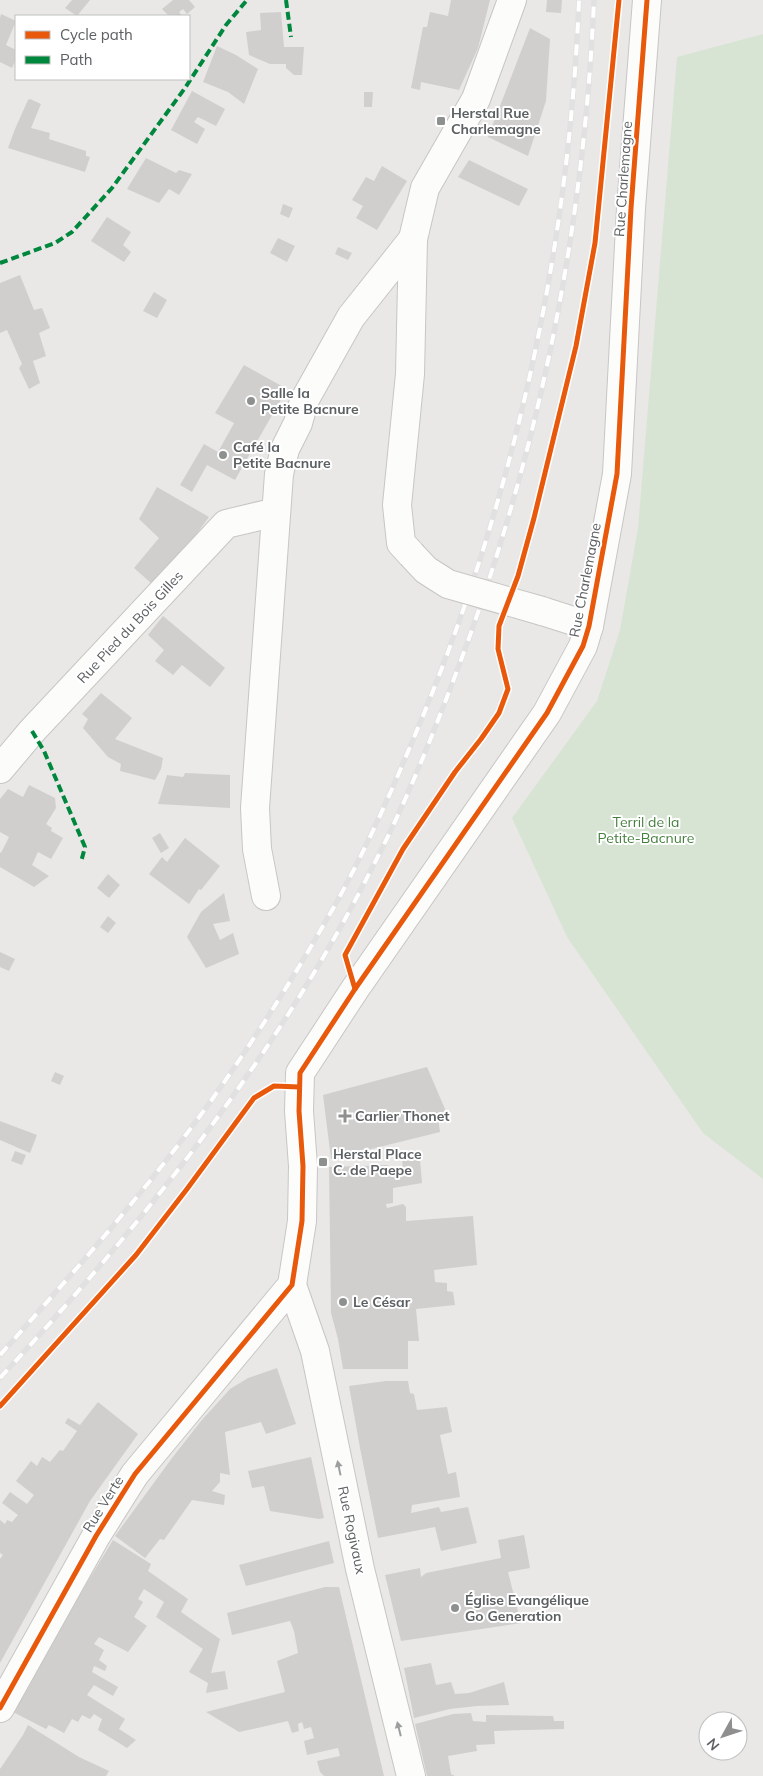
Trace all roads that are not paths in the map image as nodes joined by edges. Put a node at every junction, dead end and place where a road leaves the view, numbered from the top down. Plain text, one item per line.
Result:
1 (512, 0) edge
2 (647, 0) edge
3 (413, 239) junction
4 (276, 512) junction
5 (589, 626) junction
6 (0, 769) edge
7 (266, 896) dead end
8 (292, 1285) junction
9 (254, 1332) junction
10 (310, 1332) junction
11 (0, 1708) edge
12 (411, 1776) edge

1 - 3 street, Rue Charlemagne
2 - 5 street, Rue Charlemagne
3 - 4 street, Rue Charlemagne
3 - 5 street, Rue Charlemagne, bridge
4 - 6 street, Rue Pied du Bois Gilles
4 - 7 street, Rue Charlemagne
5 - 8 street, Rue Charlemagne
8 - 9 street, Rue Verte
8 - 10 street, Rue Rogivaux
9 - 10 street
9 - 11 street, Rue Verte
12 -> 10 street, Rue Rogivaux

